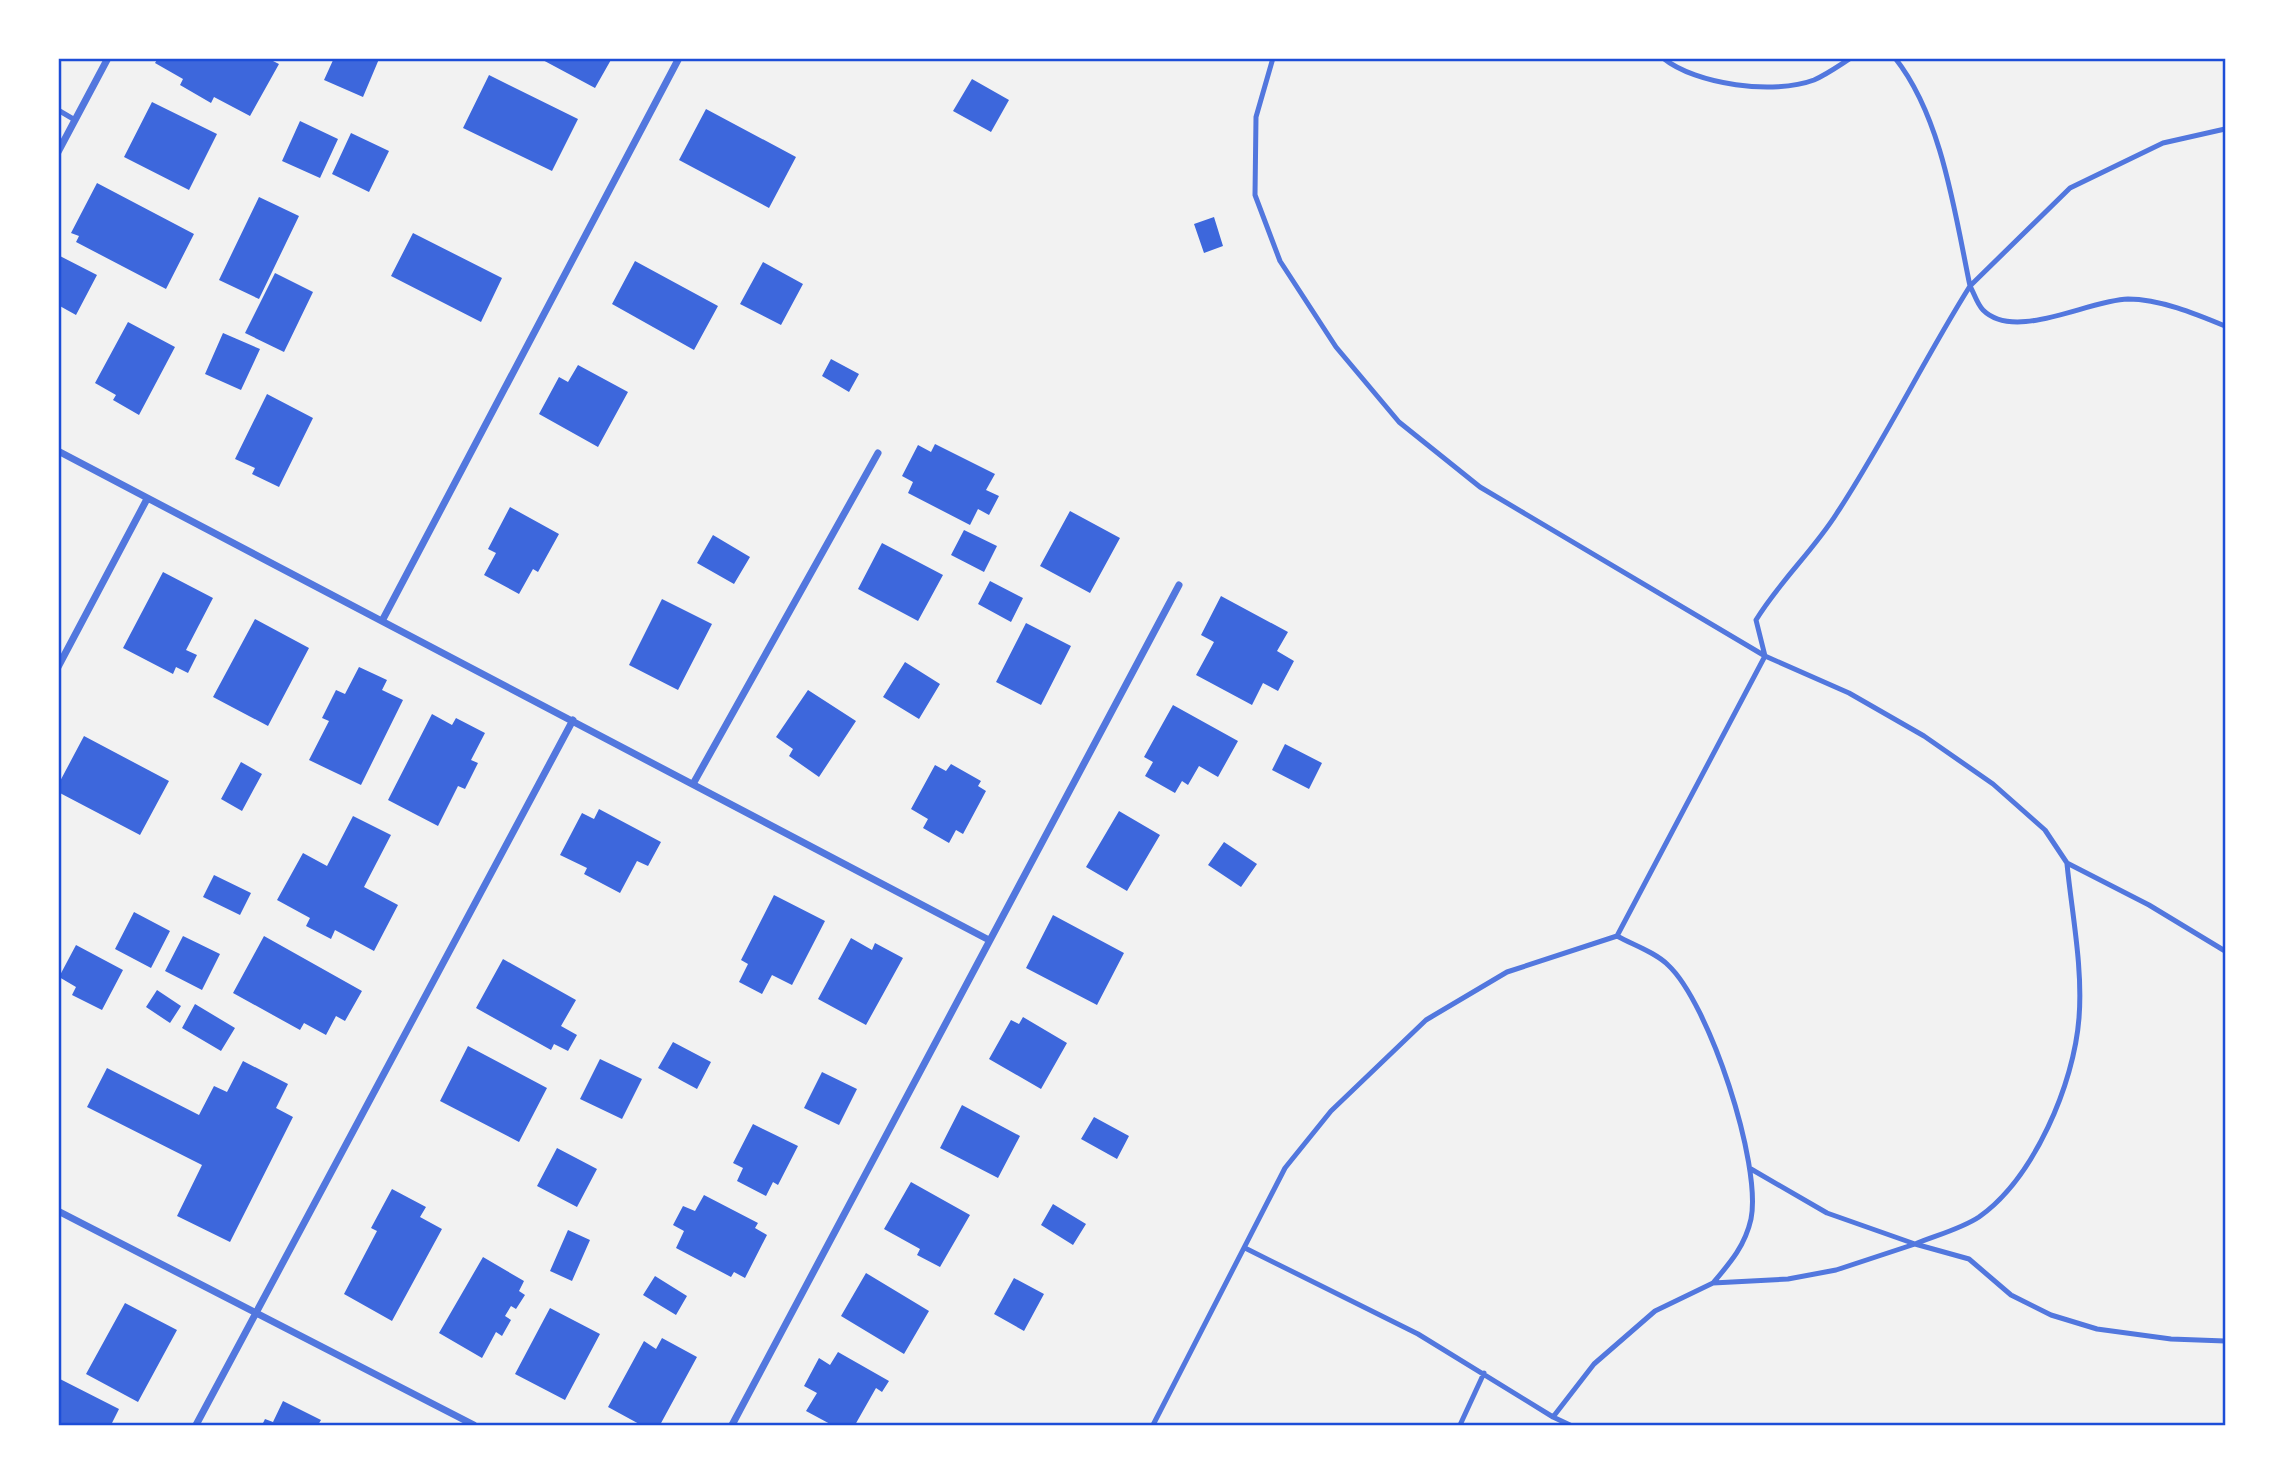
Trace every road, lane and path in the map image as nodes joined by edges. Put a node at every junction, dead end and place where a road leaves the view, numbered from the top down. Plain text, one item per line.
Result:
1 (108, 58) edge
2 (679, 58) edge
3 (1273, 58) edge
4 (1663, 58) edge
5 (1851, 58) edge
6 (1895, 58) edge
7 (58, 110) edge
8 (75, 120) junction
9 (2225, 129) edge
10 (58, 152) edge
11 (1970, 286) junction
12 (2225, 326) edge
13 (58, 451) edge
14 (878, 453) dead end
15 (148, 499) junction
16 (1179, 585) dead end
17 (382, 621) junction
18 (1765, 656) junction
19 (58, 667) edge
20 (573, 720) junction
21 (693, 784) junction
22 (2067, 863) junction
23 (1617, 936) junction
24 (989, 940) junction
25 (2225, 951) edge
26 (1751, 1169) junction
27 (58, 1211) edge
28 (1915, 1244) junction
29 (1245, 1248) junction
30 (1713, 1283) junction
31 (257, 1311) junction
32 (2225, 1341) edge
33 (1484, 1373) junction
34 (1553, 1417) junction
35 (196, 1425) edge
36 (474, 1425) edge
37 (732, 1425) edge
38 (1153, 1425) edge
39 (1460, 1425) edge
40 (1570, 1425) edge

1 - 8 street
2 - 17 street
3 - 18 lane
4 - 5 lane
6 - 11 lane
7 - 8 lane
8 - 10 street
9 - 11 lane
11 - 12 lane
11 - 18 lane
13 - 15 street
14 - 21 street
15 - 17 street
15 - 19 street
16 - 24 street
17 - 20 street
18 - 22 lane
18 - 23 lane
20 - 21 street
20 - 31 street
21 - 24 street
22 - 25 lane
22 - 28 lane
23 - 26 lane
23 - 29 lane
24 - 37 street
26 - 28 lane
26 - 30 lane
27 - 31 street
28 - 30 lane
28 - 32 lane
29 - 33 lane
29 - 38 lane
30 - 34 lane
31 - 35 street
31 - 36 street
33 - 34 lane
33 - 39 lane
34 - 40 lane

